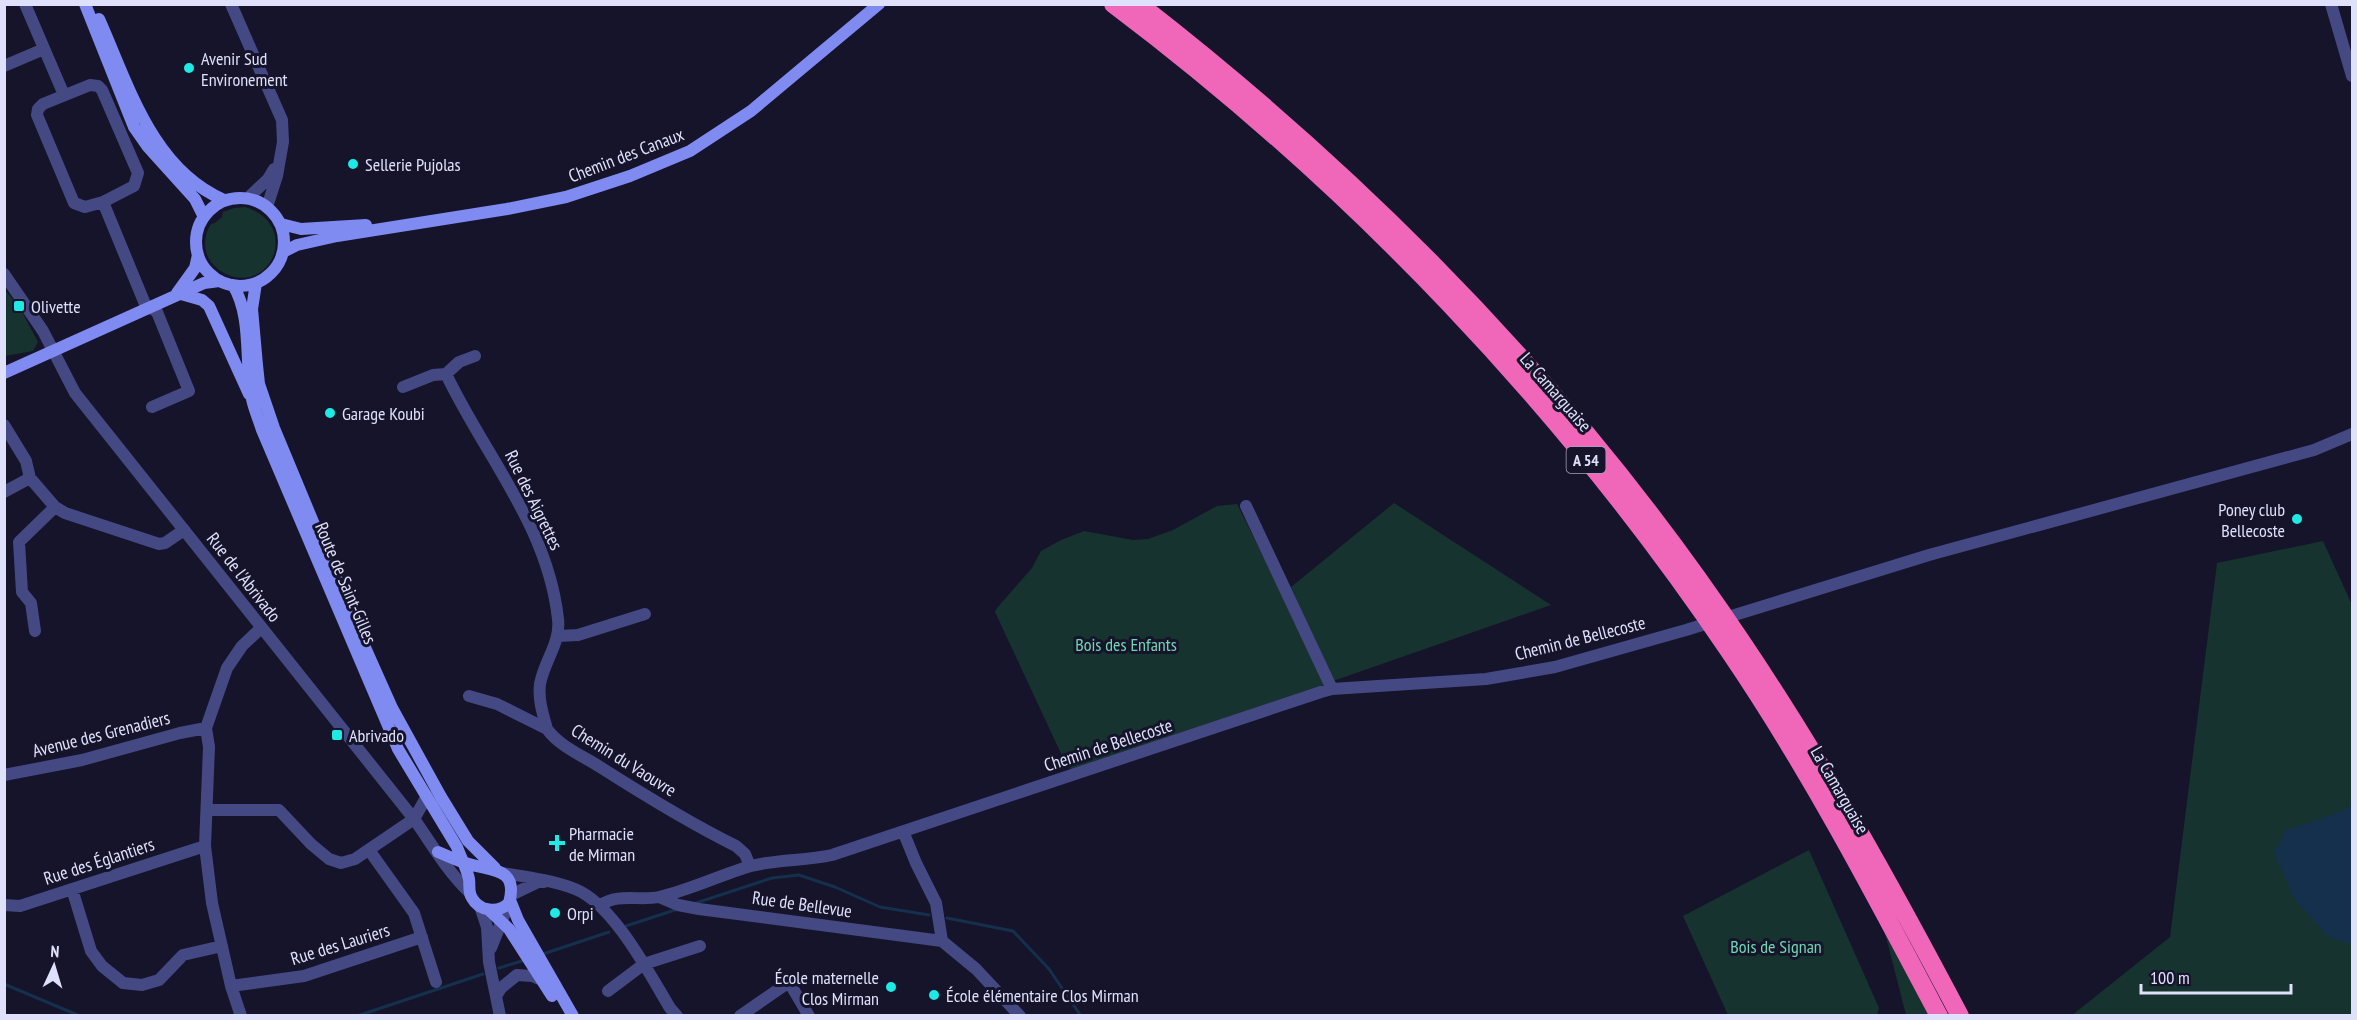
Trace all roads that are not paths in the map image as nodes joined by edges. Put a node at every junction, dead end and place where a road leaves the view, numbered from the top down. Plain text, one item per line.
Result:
1 (25, 4) edge
2 (85, 4) edge
3 (93, 4) edge
4 (231, 4) edge
5 (879, 4) edge
6 (1113, 4) edge
7 (1139, 4) edge
8 (2331, 4) edge
9 (44, 49) junction
10 (4, 66) edge
11 (2352, 76) edge
12 (64, 95) junction
13 (280, 160) junction
14 (248, 198) junction
15 (225, 201) junction
16 (103, 202) junction
17 (267, 207) junction
18 (204, 217) junction
19 (281, 224) junction
20 (412, 224) junction
21 (283, 252) junction
22 (198, 255) junction
23 (4, 274) edge
24 (219, 281) junction
25 (256, 283) junction
26 (232, 285) junction
27 (177, 296) junction
28 (154, 310) junction
29 (52, 350) junction
30 (475, 356) dead end
31 (4, 373) edge
32 (446, 374) junction
33 (403, 387) dead end
34 (252, 399) junction
35 (152, 407) dead end
36 (4, 424) edge
37 (2352, 434) edge
38 (30, 478) junction
39 (4, 492) edge
40 (1246, 506) dead end
41 (55, 507) junction
42 (184, 530) junction
43 (645, 614) dead end
44 (261, 628) junction
45 (35, 631) dead end
46 (558, 636) junction
47 (1332, 689) junction
48 (469, 696) dead end
49 (206, 728) junction
50 (547, 729) junction
51 (1797, 758) junction
52 (4, 774) edge
53 (427, 796) junction
54 (208, 810) junction
55 (414, 819) junction
56 (901, 833) junction
57 (205, 846) junction
58 (1841, 846) dead end
59 (369, 850) junction
60 (438, 852) junction
61 (462, 862) junction
62 (750, 866) junction
63 (496, 869) junction
64 (551, 881) junction
65 (469, 886) junction
66 (72, 889) junction
67 (1894, 892) junction
68 (659, 897) junction
69 (510, 899) junction
70 (4, 905) edge
71 (601, 905) junction
72 (484, 908) junction
73 (501, 921) junction
74 (422, 937) junction
75 (942, 941) junction
76 (222, 946) junction
77 (700, 946) dead end
78 (490, 950) junction
79 (644, 964) junction
80 (542, 980) junction
81 (436, 982) dead end
82 (231, 986) junction
83 (608, 991) dead end
84 (496, 996) junction
85 (241, 1016) edge
86 (500, 1016) edge
87 (564, 1016) edge
88 (573, 1016) edge
89 (677, 1016) edge
90 (740, 1016) edge
91 (809, 1016) edge
92 (1020, 1016) edge
93 (1939, 1016) edge
94 (1960, 1016) edge
95 (1970, 1016) edge

1 - 9 street
2 - 18 main road
3 - 15 main road
4 - 13 street
5 - 20 main road, Chemin des Canaux
6 - 51 highway, La Camarguaise / A 54
7 - 67 highway, La Camarguaise / A 54
8 - 11 street
9 - 10 street
9 - 12 street
12 - 16 street
12 - 16 street
13 - 14 street
13 - 17 street
14 - 15 main road
14 - 17 main road
15 - 18 main road
16 - 28 street
17 - 19 main road
18 - 22 main road
19 - 20 main road, Chemin des Canaux
19 - 21 main road
20 - 21 main road, Chemin des Canaux
21 - 25 main road
22 - 24 main road
22 - 27 main road
23 - 29 street, Rue de l'Abrivado
24 - 26 main road
24 - 27 main road
25 - 26 main road
25 - 63 main road, Route de Saint-Gilles
26 - 34 main road, Route de Saint-Gilles
27 - 28 main road
27 - 34 main road
28 - 29 main road
28 - 35 street
29 - 31 main road
29 - 42 street, Rue de l'Abrivado
30 - 32 street
32 - 33 street
32 - 46 street, Rue des Aigrettes
34 - 53 main road, Route de Saint-Gilles
36 - 38 street
37 - 47 street, Chemin de Bellecoste
38 - 39 street
38 - 41 street
40 - 47 street
41 - 42 street
41 - 45 street
42 - 44 street, Rue de l'Abrivado
43 - 46 street
44 - 49 street
44 - 55 street, Rue de l'Abrivado
46 - 50 street, Rue des Aigrettes
47 - 56 street, Chemin de Bellecoste
48 - 50 street, Chemin du Vaouvre
49 - 52 street, Avenue des Grenadiers
49 - 54 street
50 - 62 street, Chemin du Vaouvre
51 - 58 highway
51 - 93 highway, La Camarguaise / A 54
53 - 55 street
53 - 61 main road, Route de Saint-Gilles
54 - 57 street
54 - 59 street
55 - 59 street
55 - 60 street, Rue de l'Abrivado
56 - 62 street, Chemin de Bellecoste
56 - 75 street
57 - 66 street, Rue des Églantiers
57 - 76 street
59 - 74 street
60 - 61 main road
60 - 65 street, Rue de l'Abrivado
61 - 63 main road
61 - 65 main road, Route de Saint-Gilles
62 - 68 street, Chemin de Bellecoste
63 - 64 street
63 - 65 main road
63 - 69 main road
64 - 69 street
64 - 71 street
65 - 72 main road
66 - 70 street, Rue des Églantiers
66 - 76 street
67 - 94 highway, La Camarguaise / A 54
67 - 95 highway
68 - 71 street, Chemin de Bellecoste
68 - 75 street, Rue de Bellevue
69 - 72 main road
69 - 73 street
69 - 88 main road
71 - 79 street
72 - 73 main road
72 - 78 street
73 - 78 street
73 - 80 main road
74 - 81 street
74 - 82 street, Rue des Lauriers
75 - 92 street
76 - 82 street
77 - 79 street
78 - 84 street
79 - 83 street
79 - 89 street
80 - 84 street
80 - 87 main road
82 - 85 street
84 - 86 street
90 - 91 street

